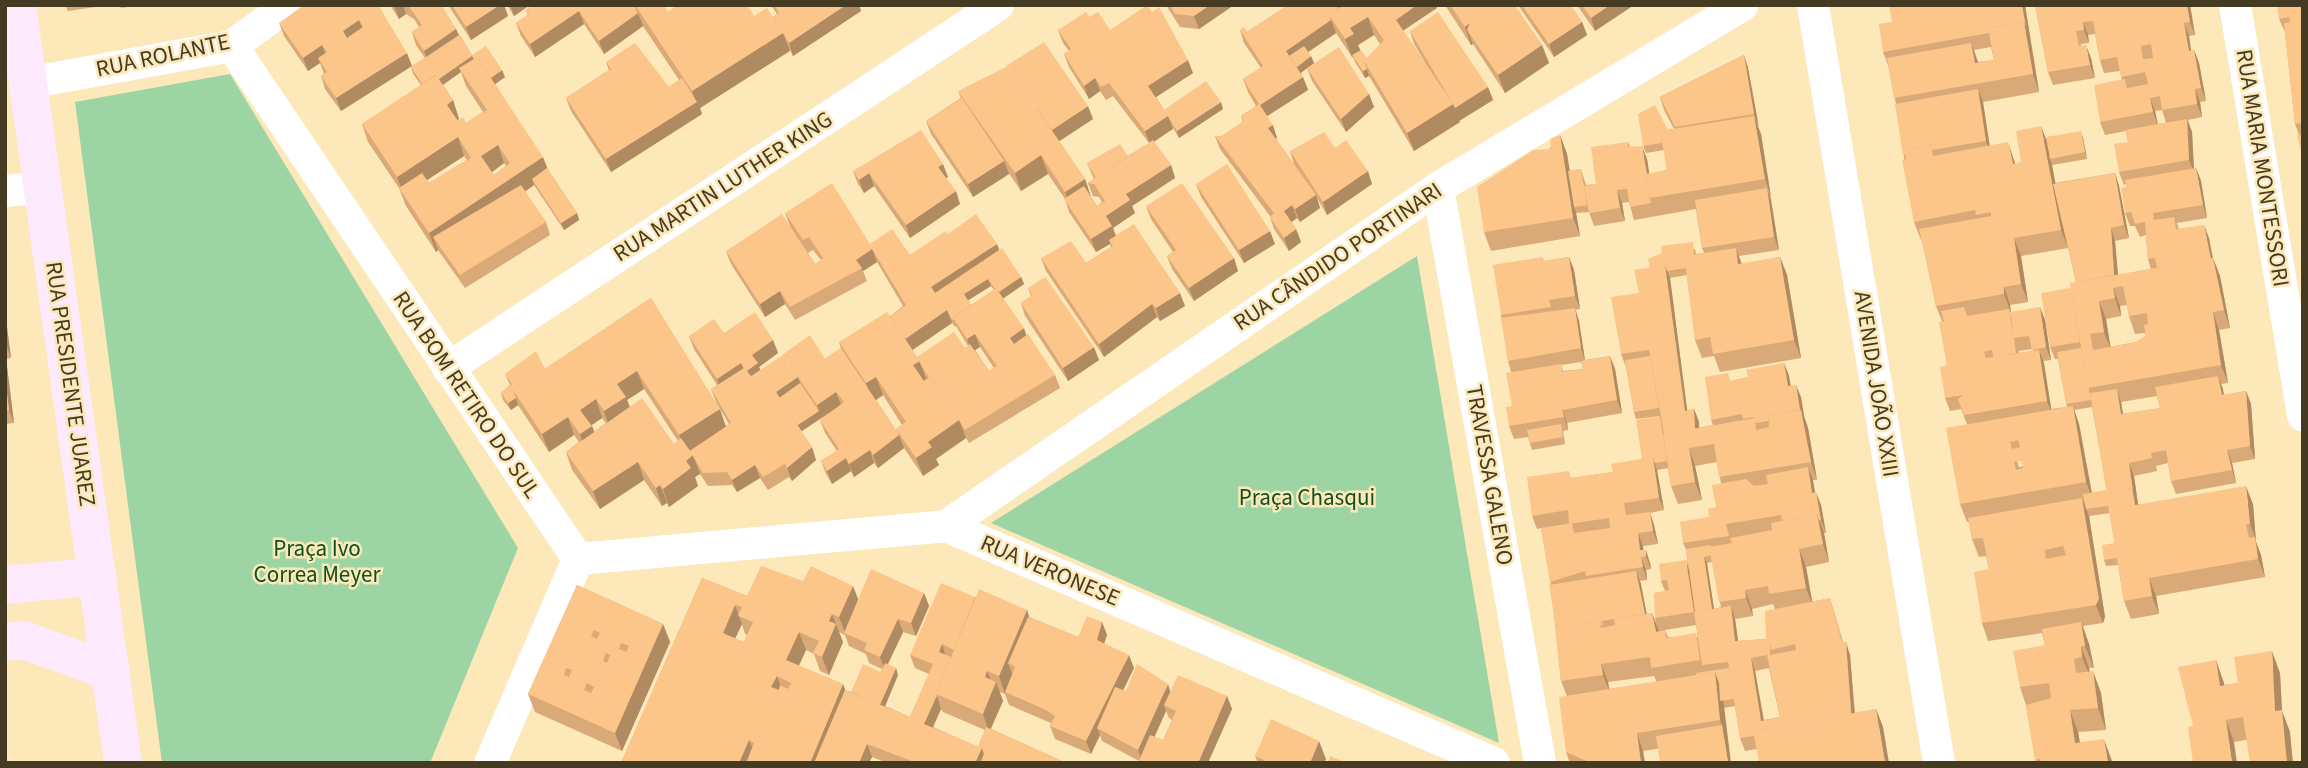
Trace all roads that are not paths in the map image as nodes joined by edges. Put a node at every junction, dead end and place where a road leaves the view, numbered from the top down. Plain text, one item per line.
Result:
1 (17, 5) edge
2 (288, 5) edge
3 (998, 5) edge
4 (1742, 5) edge
5 (1813, 5) edge
6 (2235, 5) edge
7 (232, 46) junction
8 (28, 83) junction
9 (43, 187) junction
10 (1438, 188) junction
11 (5, 191) edge
12 (448, 368) junction
13 (2303, 415) edge
14 (946, 526) junction
15 (578, 559) junction
16 (98, 576) junction
17 (12, 584) edge
18 (15, 641) edge
19 (111, 672) junction
20 (124, 763) edge
21 (490, 763) edge
22 (1494, 763) edge
23 (1540, 763) edge
24 (1939, 763) edge

1 - 8 street, RUA PRESIDENTE JUAREZ
2 - 7 street, RUA ROLANTE
3 - 12 street, RUA MARTIN LUTHER KING
4 - 10 street, RUA CÂNDIDO PORTINARI
5 - 24 street, AVENIDA JOÃO XXIII
6 - 13 street, RUA MARIA MONTESSORI
7 - 8 street, RUA ROLANTE
7 - 12 street, RUA BOM RETIRO DO SUL
8 - 9 street, RUA PRESIDENTE JUAREZ
9 - 11 street
9 - 16 street, RUA PRESIDENTE JUAREZ
10 - 14 street, RUA CÂNDIDO PORTINARI
10 - 23 street, TRAVESSA GALENO
12 - 15 street, RUA BOM RETIRO DO SUL
14 - 15 street, RUA VERONESE
14 - 22 street, RUA VERONESE
15 - 21 street
16 - 17 street
16 - 19 street, RUA PRESIDENTE JUAREZ
17 - 18 street
18 - 19 street
19 - 20 street, RUA PRESIDENTE JUAREZ

